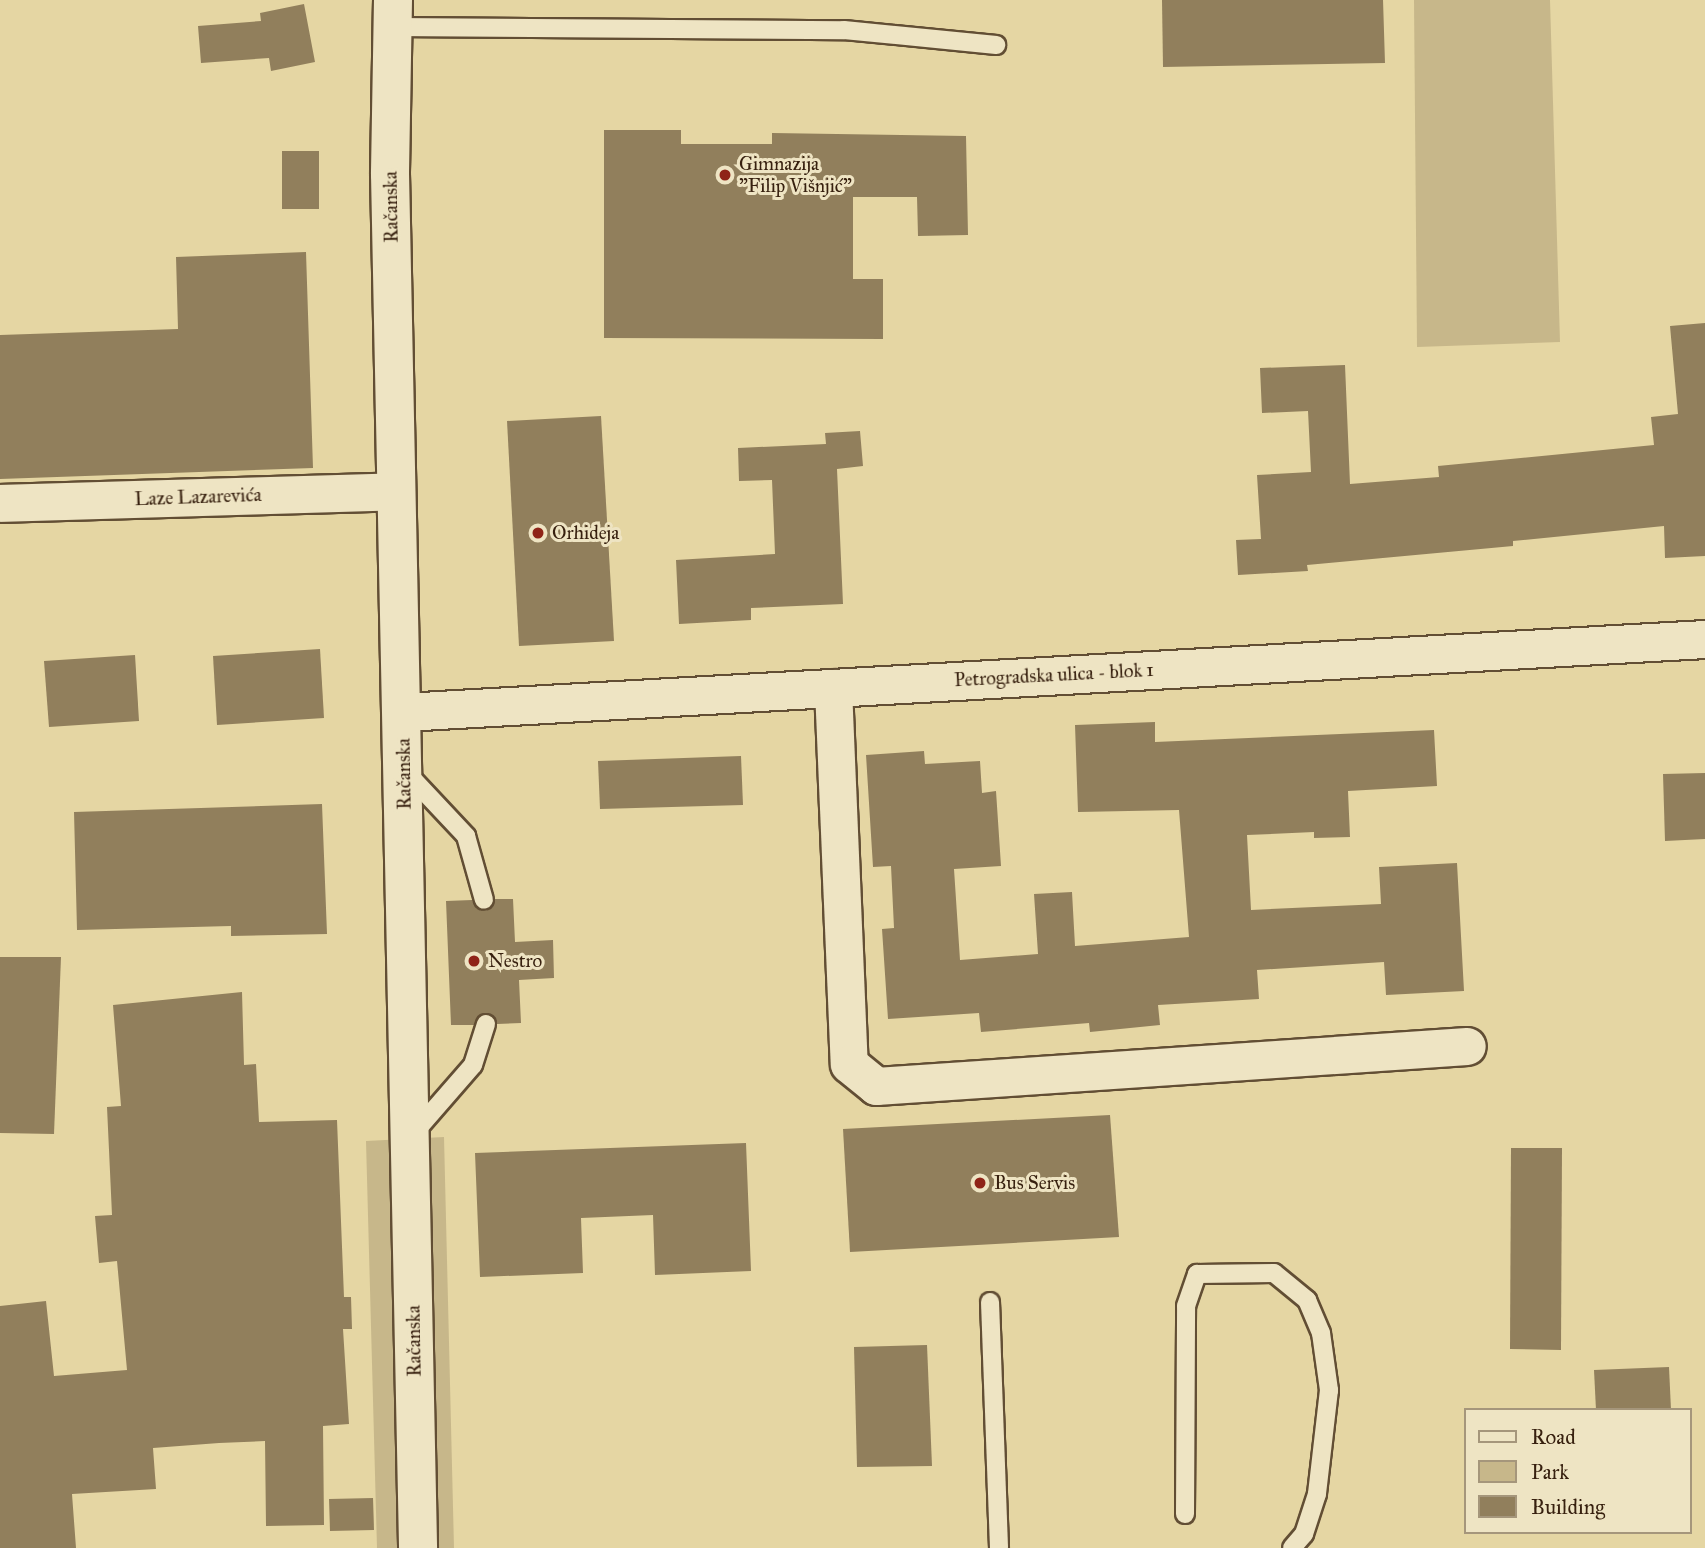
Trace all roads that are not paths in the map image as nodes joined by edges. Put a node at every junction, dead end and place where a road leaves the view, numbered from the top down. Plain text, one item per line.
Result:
1 (393, 13) edge
2 (996, 45) dead end
3 (396, 491) junction
4 (0, 503) edge
5 (1705, 639) edge
6 (832, 688) junction
7 (403, 712) junction
8 (404, 769) junction
9 (484, 900) dead end
10 (486, 1024) dead end
11 (1467, 1046) dead end
12 (410, 1136) junction
13 (990, 1301) dead end
14 (1185, 1514) dead end
15 (418, 1548) edge
16 (999, 1548) edge
17 (1292, 1548) edge

1 - 2 lane
1 - 3 main road, Račanska
3 - 4 street, Laze Lazarevića
3 - 7 main road, Račanska
5 - 6 street, Petrogradska ulica - blok 1
6 - 7 street, Petrogradska ulica - blok 1
6 - 11 street
7 - 8 main road, Račanska
8 - 9 lane
8 - 12 main road, Račanska
10 - 12 lane
12 - 15 main road, Račanska
13 - 16 lane
14 - 17 lane

